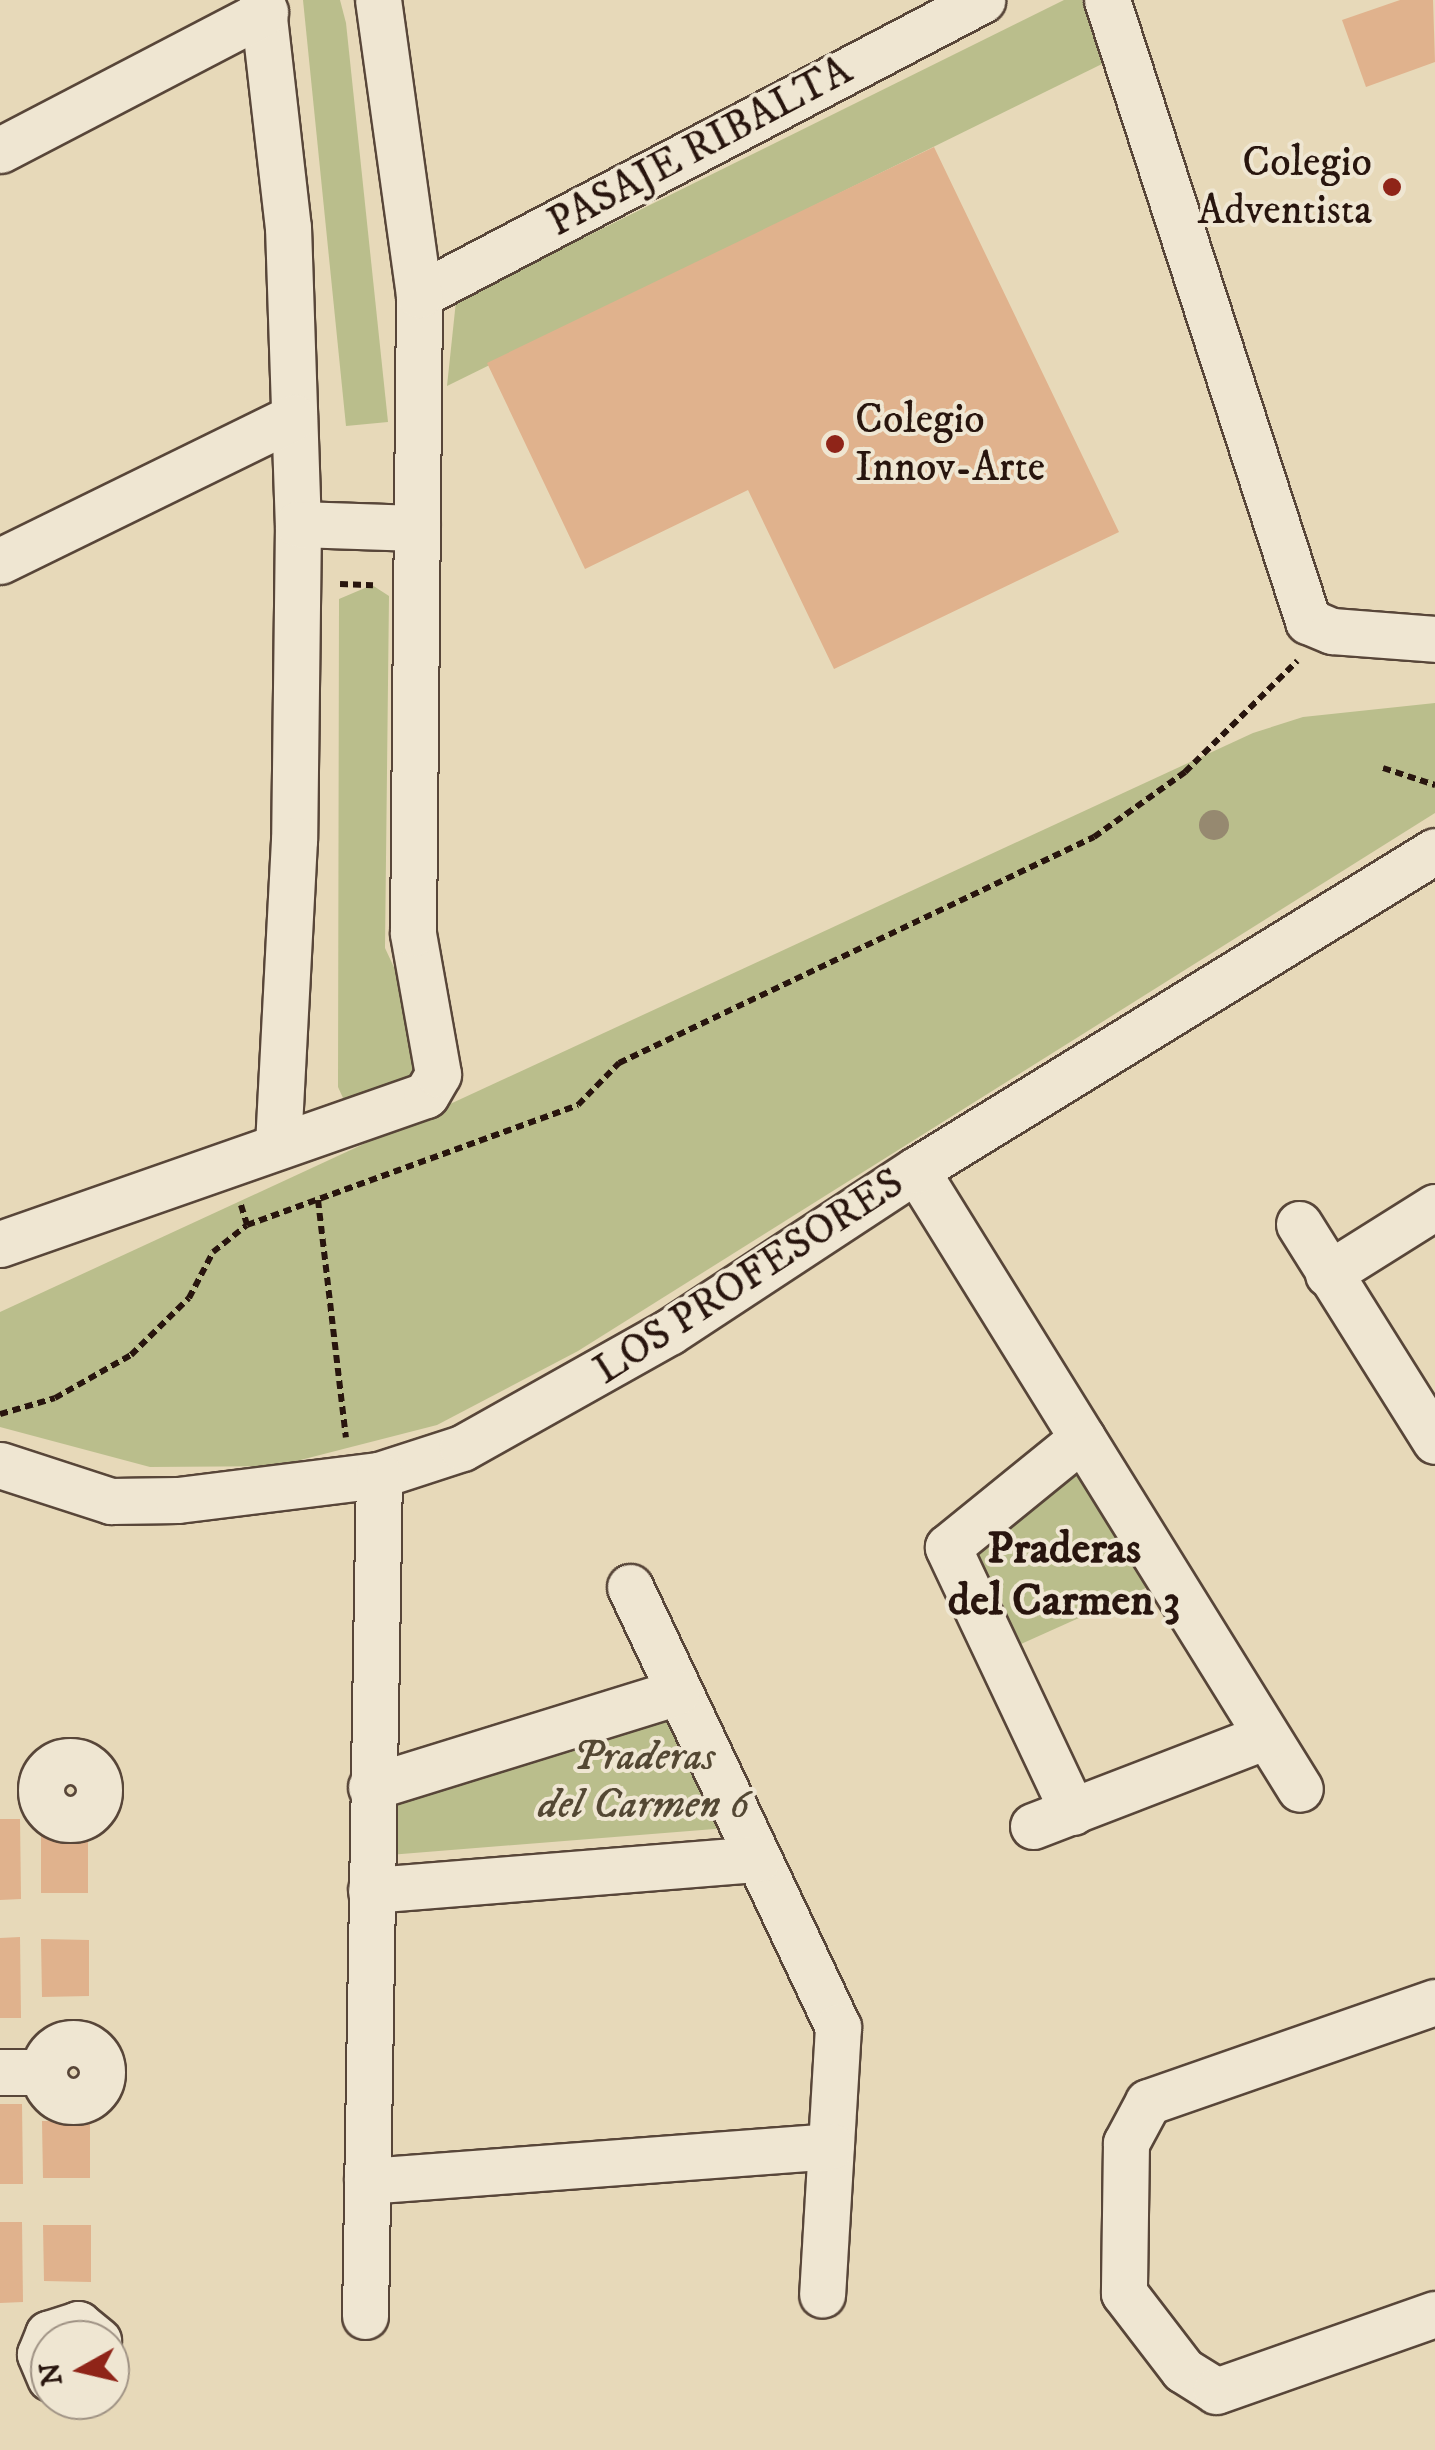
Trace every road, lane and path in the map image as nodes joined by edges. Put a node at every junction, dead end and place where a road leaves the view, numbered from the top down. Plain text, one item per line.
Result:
1 (378, 0) edge
2 (982, 0) edge
3 (1107, 0) edge
4 (264, 6) edge
5 (0, 150) edge
6 (419, 295) junction
7 (294, 417) junction
8 (298, 524) junction
9 (416, 528) junction
10 (0, 561) edge
11 (299, 582) junction
12 (416, 587) junction
13 (1320, 626) junction
14 (1435, 639) edge
15 (1383, 768) dead end
16 (1435, 785) edge
17 (1435, 851) edge
18 (278, 1144) junction
19 (230, 1161) junction
20 (916, 1170) junction
21 (318, 1200) junction
22 (1435, 1207) edge
23 (1299, 1224) dead end
24 (246, 1225) junction
25 (0, 1244) edge
26 (1328, 1274) junction
27 (0, 1414) edge
28 (1082, 1438) junction
29 (1435, 1441) edge
30 (0, 1465) edge
31 (365, 1477) junction
32 (630, 1587) dead end
33 (677, 1692) junction
34 (1266, 1736) junction
35 (371, 1787) junction
36 (1300, 1789) dead end
37 (758, 1859) junction
38 (371, 1890) junction
39 (1435, 2002) edge
40 (831, 2146) junction
41 (367, 2181) junction
42 (822, 2295) dead end
43 (1435, 2314) edge
44 (365, 2316) dead end

1 - 6 street
2 - 6 street, PASAJE RIBALTA
3 - 13 street
4 - 5 street
4 - 7 street
6 - 9 street
7 - 8 street
7 - 10 street
8 - 9 street
8 - 11 street
9 - 12 street
11 - 12 path
11 - 18 street
12 - 18 street
13 - 14 street
13 - 21 path
15 - 16 path
17 - 20 street, LOS PROFESORES
18 - 19 street
19 - 24 path
19 - 25 street
20 - 28 street
20 - 31 street, LOS PROFESORES
21 - 24 path
21 - 31 path
22 - 26 street
23 - 26 street
24 - 27 path
26 - 29 street
28 - 34 street
28 - 34 street
30 - 31 street, LOS PROFESORES
31 - 35 street
32 - 33 street
33 - 35 street
33 - 37 street
34 - 36 street
35 - 38 street
37 - 38 street
37 - 40 street
38 - 41 street
39 - 43 street
40 - 41 street
40 - 42 street
41 - 44 street

